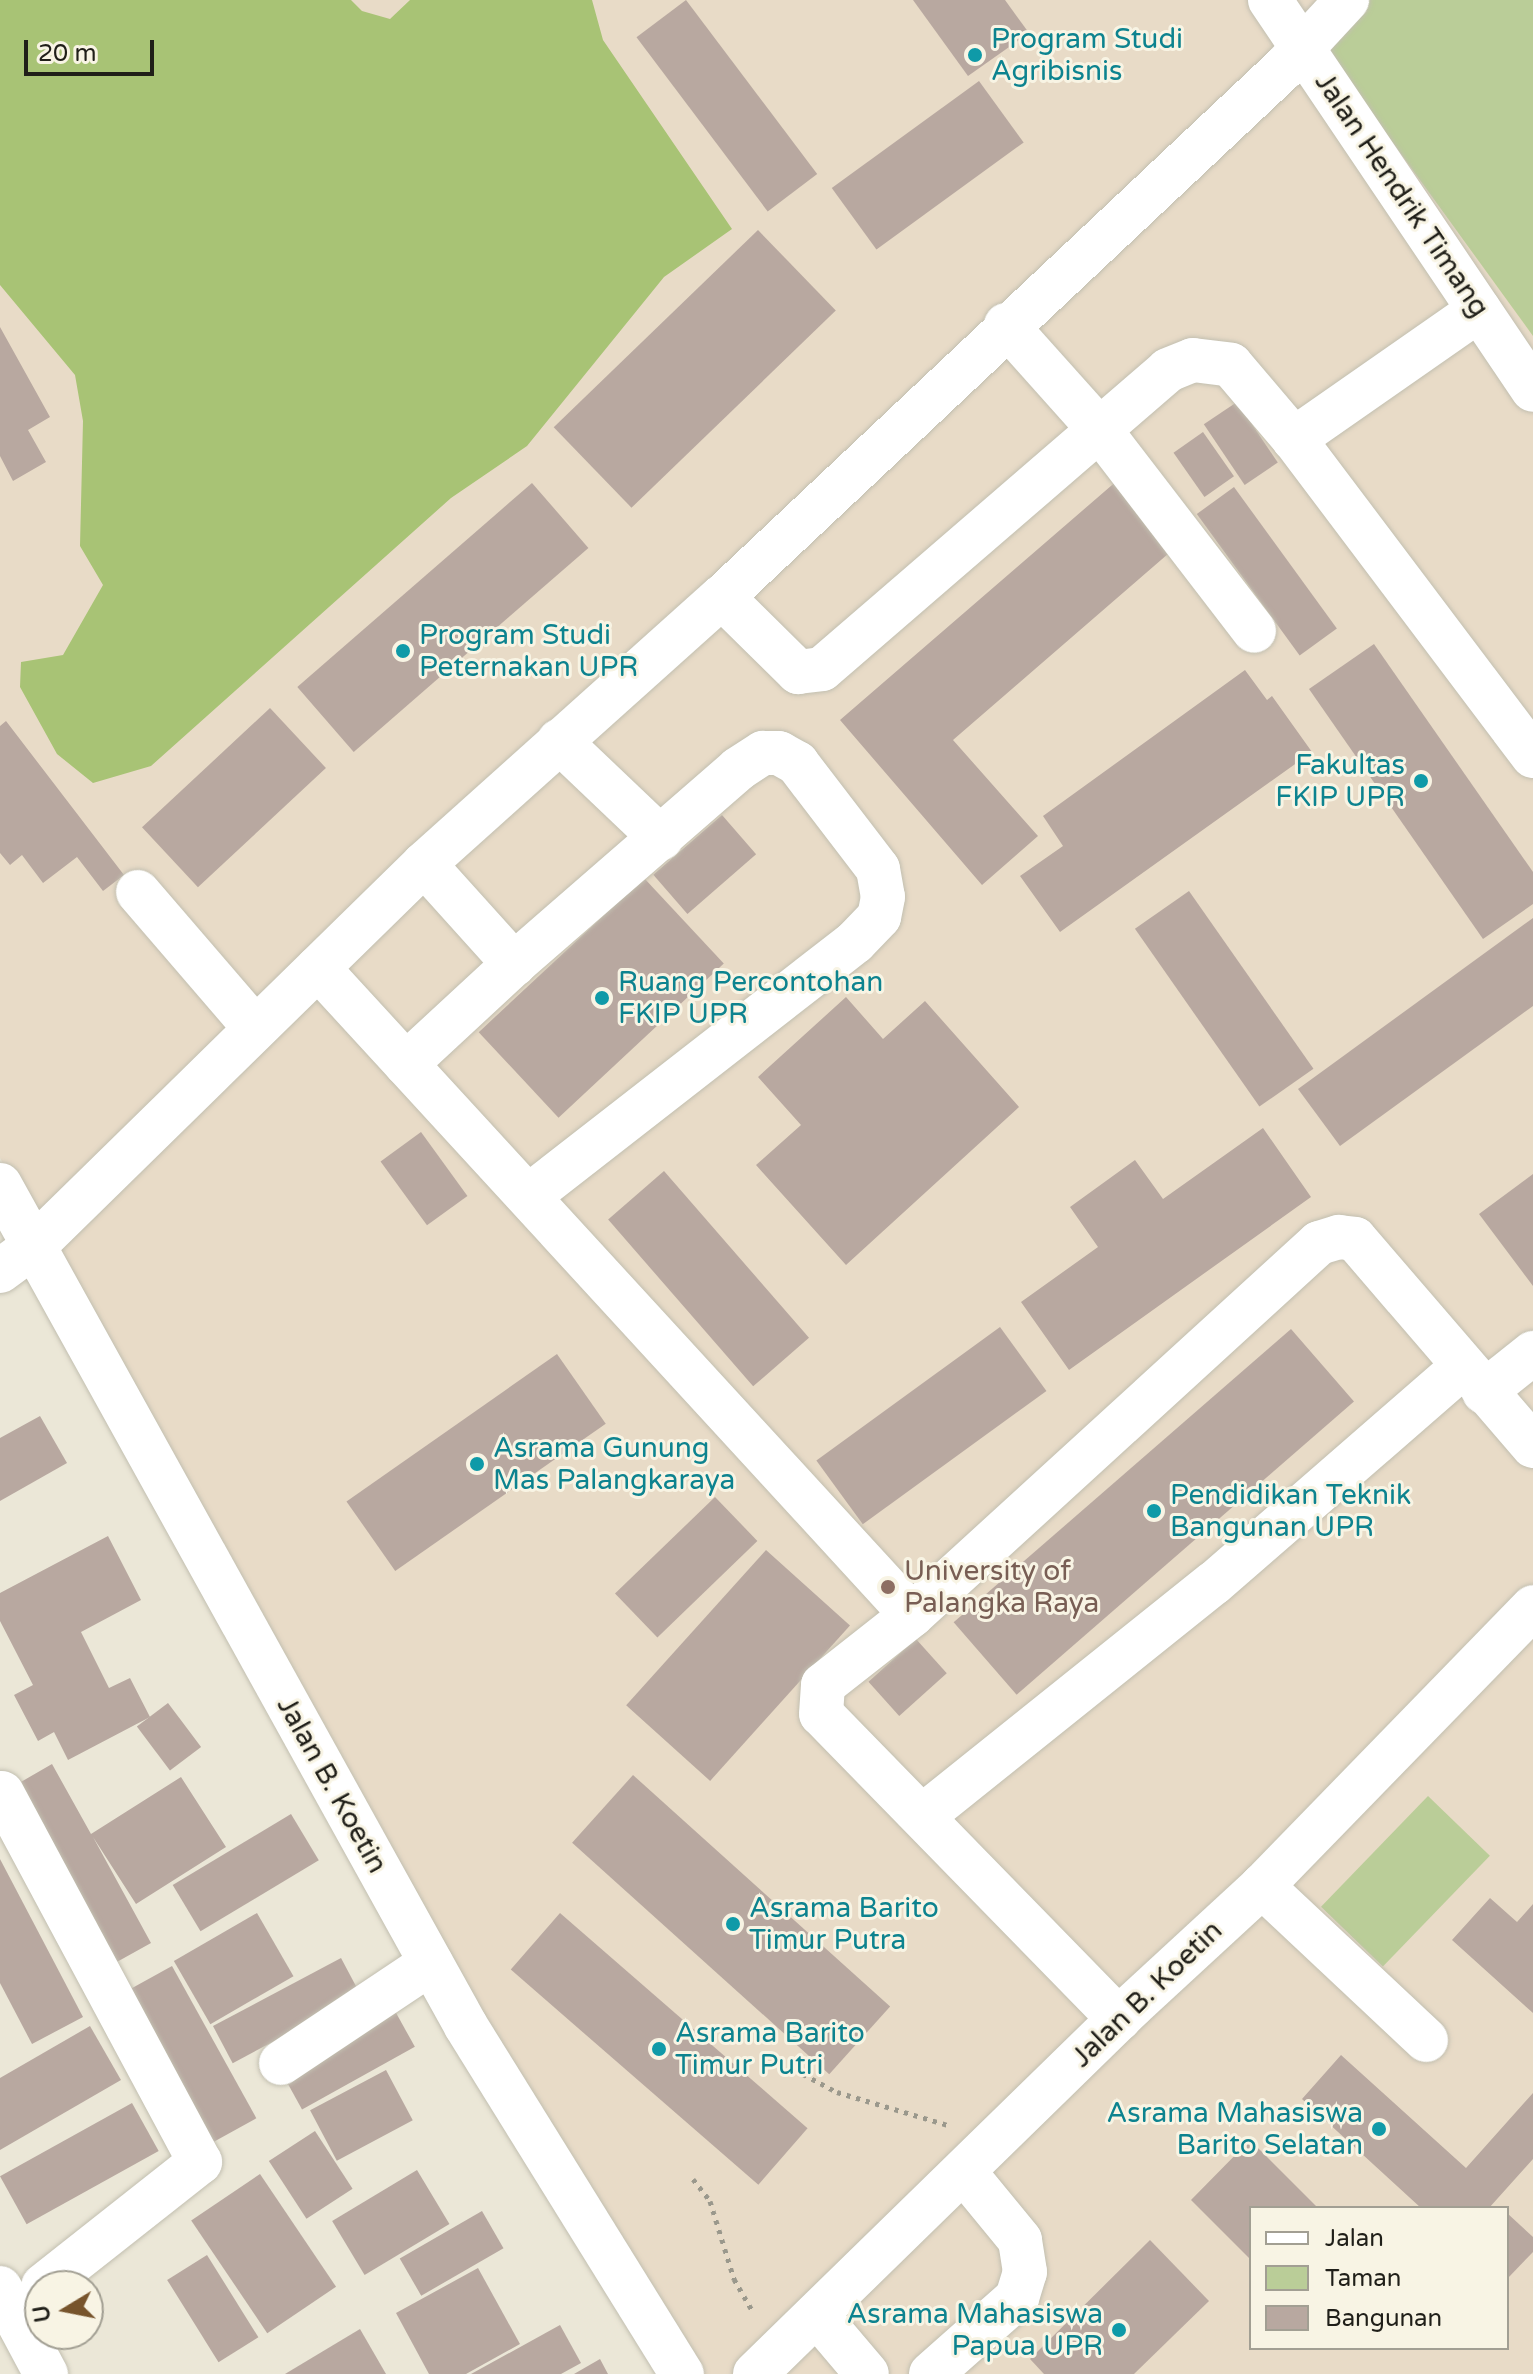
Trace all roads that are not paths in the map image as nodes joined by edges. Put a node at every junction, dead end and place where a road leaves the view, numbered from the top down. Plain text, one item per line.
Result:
1 (1270, 0) edge
2 (1347, 0) edge
3 (1301, 46) junction
4 (1479, 310) junction
5 (1006, 325) junction
6 (1533, 390) edge
7 (1100, 430) junction
8 (1294, 439) junction
9 (722, 597) junction
10 (1254, 631) dead end
11 (559, 741) junction
12 (1533, 756) edge
13 (661, 838) junction
14 (424, 864) junction
15 (138, 892) dead end
16 (514, 964) junction
17 (318, 968) junction
18 (255, 1028) junction
19 (406, 1064) junction
20 (0, 1185) edge
21 (531, 1194) junction
22 (17, 1259) edge
23 (1533, 1353) edge
24 (1472, 1380) junction
25 (1533, 1446) edge
26 (1533, 1607) edge
27 (912, 1615) junction
28 (2, 1793) dead end
29 (924, 1815) junction
30 (1262, 1886) junction
31 (431, 1963) junction
32 (1119, 2019) junction
33 (1426, 2040) dead end
34 (281, 2063) dead end
35 (978, 2160) junction
36 (19, 2298) edge
37 (817, 2315) junction
38 (769, 2360) edge
39 (46, 2374) edge
40 (682, 2374) edge
41 (867, 2374) edge
42 (931, 2374) edge

1 - 3 street, Jalan Hendrik Timang
2 - 3 street
3 - 4 street, Jalan Hendrik Timang
3 - 5 street
4 - 6 street, Jalan Hendrik Timang
4 - 8 street
5 - 7 street
5 - 9 street
7 - 8 street
7 - 9 street
7 - 10 street
8 - 12 street
9 - 11 street
11 - 13 street
11 - 14 street
13 - 16 street
13 - 21 street
14 - 16 street
14 - 17 street
15 - 18 street
16 - 19 street
17 - 18 street
17 - 19 street
18 - 22 street
19 - 21 street
20 - 22 street, Jalan B. Koetin
21 - 27 street
22 - 31 street, Jalan B. Koetin
23 - 24 street
24 - 25 street
24 - 27 street
24 - 29 street
26 - 30 street, Jalan B. Koetin
27 - 29 street
28 - 36 street
29 - 32 street
30 - 32 street, Jalan B. Koetin
30 - 33 street
31 - 34 street
31 - 40 street, Jalan B. Koetin
32 - 35 street, Jalan B. Koetin
35 - 37 street, Jalan B. Koetin
35 - 42 street
36 - 39 street
37 - 38 street, Jalan B. Koetin
37 - 41 street

